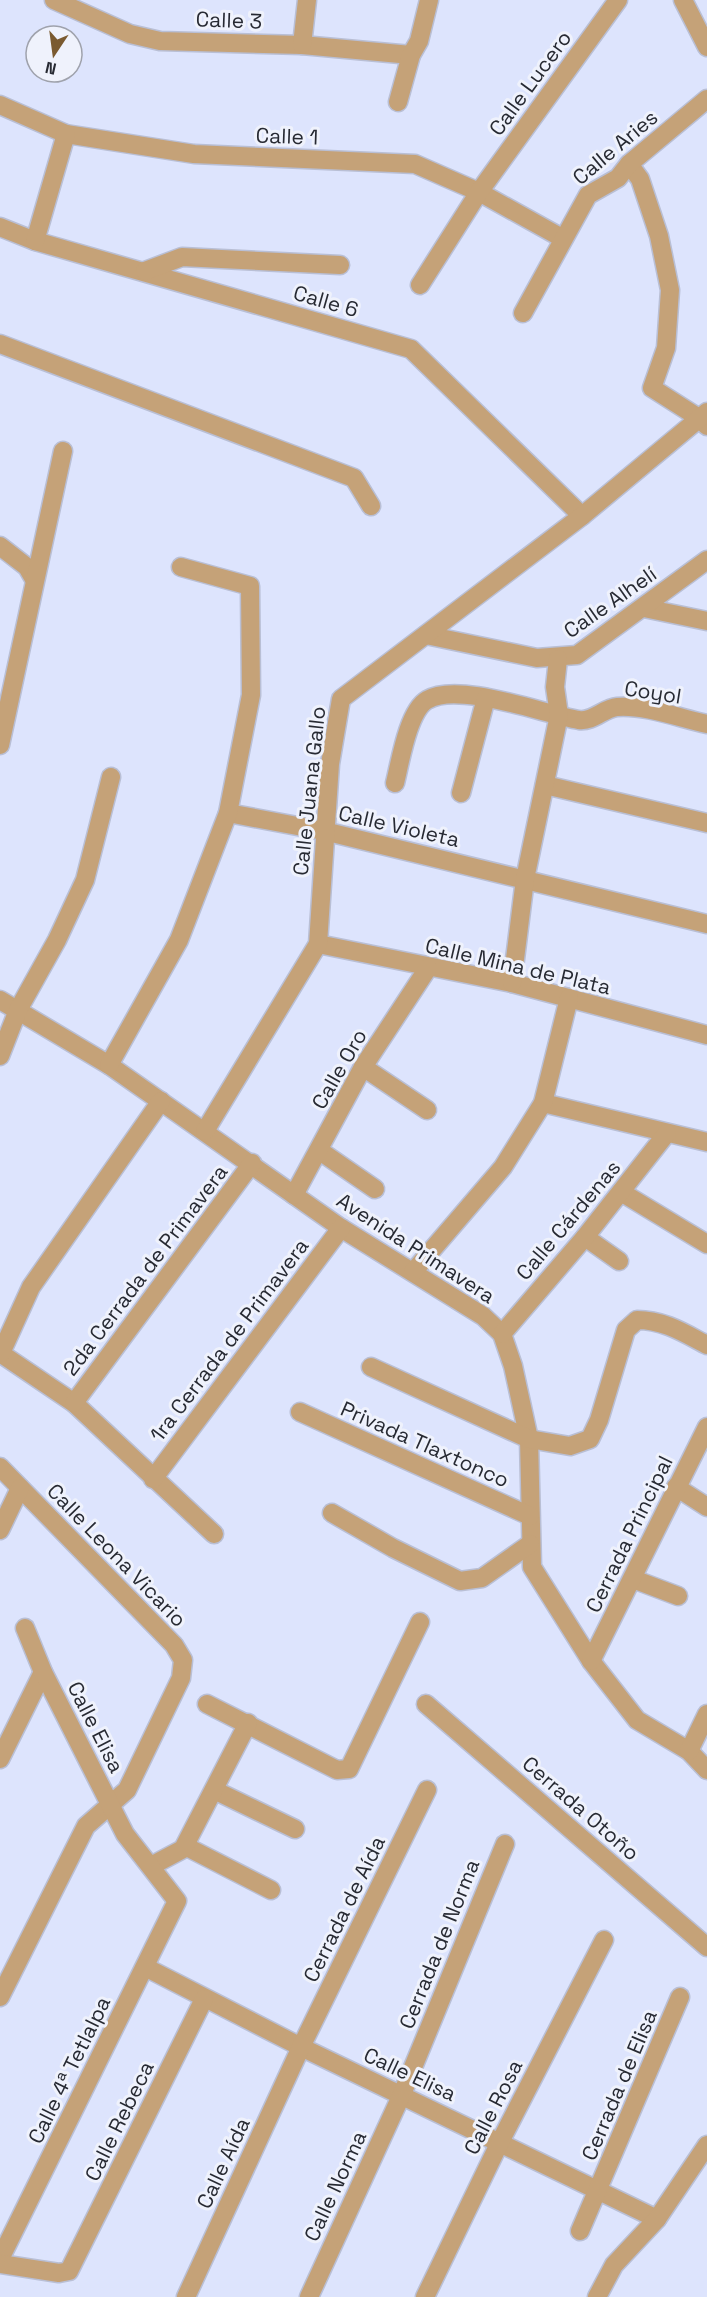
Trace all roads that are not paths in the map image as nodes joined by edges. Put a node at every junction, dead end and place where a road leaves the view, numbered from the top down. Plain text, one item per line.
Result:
1 (54, 0) edge
2 (307, 0) edge
3 (429, 0) edge
4 (618, 0) edge
5 (683, 0) edge
6 (302, 45) junction
7 (707, 47) edge
8 (411, 55) junction
9 (707, 99) edge
10 (398, 102) dead end
11 (0, 105) edge
12 (66, 134) junction
13 (629, 164) junction
14 (479, 192) junction
15 (0, 227) edge
16 (562, 238) junction
17 (35, 242) junction
18 (340, 265) dead end
19 (145, 271) junction
20 (420, 285) dead end
21 (523, 313) dead end
22 (0, 344) edge
23 (704, 419) edge
24 (63, 451) dead end
25 (371, 506) dead end
26 (582, 516) junction
27 (0, 546) edge
28 (707, 560) edge
29 (181, 567) dead end
30 (34, 579) junction
31 (644, 608) junction
32 (707, 621) edge
33 (426, 635) junction
34 (558, 658) junction
35 (486, 698) junction
36 (559, 715) junction
37 (707, 724) edge
38 (0, 745) edge
39 (111, 777) dead end
40 (395, 783) dead end
41 (544, 785) junction
42 (461, 793) dead end
43 (228, 813) junction
44 (707, 823) edge
45 (324, 831) junction
46 (525, 879) junction
47 (707, 924) edge
48 (318, 944) junction
49 (428, 968) junction
50 (512, 983) junction
51 (569, 999) junction
52 (0, 1000) edge
53 (18, 1011) junction
54 (707, 1035) edge
55 (0, 1056) edge
56 (109, 1065) junction
57 (363, 1067) junction
58 (161, 1101) junction
59 (543, 1103) junction
60 (427, 1110) dead end
61 (205, 1131) junction
62 (667, 1133) junction
63 (707, 1142) edge
64 (320, 1150) junction
65 (252, 1163) junction
66 (375, 1189) dead end
67 (621, 1192) junction
68 (294, 1195) junction
69 (341, 1228) junction
70 (585, 1237) junction
71 (707, 1244) edge
72 (619, 1261) dead end
73 (413, 1272) junction
74 (501, 1334) junction
75 (707, 1345) edge
76 (0, 1353) edge
77 (371, 1367) dead end
78 (74, 1403) junction
79 (300, 1412) dead end
80 (707, 1427) edge
81 (528, 1439) junction
82 (0, 1467) edge
83 (153, 1479) junction
84 (676, 1487) junction
85 (20, 1488) junction
86 (707, 1507) edge
87 (332, 1513) dead end
88 (531, 1516) junction
89 (0, 1530) edge
90 (214, 1534) dead end
91 (530, 1544) junction
92 (633, 1579) junction
93 (678, 1596) dead end
94 (420, 1622) dead end
95 (25, 1628) dead end
96 (591, 1661) junction
97 (43, 1672) junction
98 (207, 1704) dead end
99 (426, 1704) dead end
100 (707, 1714) edge
101 (248, 1723) junction
102 (689, 1752) junction
103 (0, 1759) edge
104 (707, 1770) edge
105 (214, 1790) junction
106 (427, 1790) dead end
107 (111, 1807) junction
108 (296, 1828) dead end
109 (505, 1844) dead end
110 (185, 1846) junction
111 (151, 1866) junction
112 (271, 1890) dead end
113 (177, 1901) joint
114 (604, 1940) dead end
115 (707, 1947) edge
116 (145, 1967) junction
117 (0, 1997) edge
118 (680, 1997) dead end
119 (204, 1999) junction
120 (301, 2047) junction
121 (402, 2094) junction
122 (500, 2142) junction
123 (707, 2145) edge
124 (700, 2167) edge
125 (599, 2190) junction
126 (657, 2219) junction
127 (580, 2231) dead end
128 (0, 2262) edge
129 (186, 2297) edge
130 (309, 2297) edge
131 (424, 2297) edge
132 (597, 2297) edge

1 - 6 street, Calle 3
2 - 6 street
3 - 8 street
4 - 14 street, Calle Lucero
5 - 7 street
6 - 8 street, Calle 3
8 - 10 street
9 - 13 street, Calle Aries
11 - 12 street, Calle 1
12 - 14 street, Calle 1
12 - 17 street
13 - 16 street, Calle Aries
13 - 23 street
14 - 16 street, Calle 1
14 - 20 street, Calle Lucero
15 - 17 street, Calle 6
16 - 21 street, Calle Aries
17 - 19 street, Calle 6
18 - 19 street
19 - 26 street, Calle 6
22 - 25 street
23 - 26 street, Calle Juana Gallo
24 - 30 street
26 - 33 street, Calle Juana Gallo
27 - 30 street
28 - 31 street, Calle Alhelí
29 - 43 street
30 - 38 street
31 - 32 street
31 - 34 street, Calle Alhelí
33 - 34 street, Calle Alhelí
33 - 45 street, Calle Juana Gallo
34 - 36 street
35 - 36 street, Coyol
35 - 40 street, Coyol
35 - 42 street
36 - 37 street, Coyol
36 - 41 street
39 - 53 street
41 - 44 street
41 - 46 street
43 - 45 street, Calle Violeta
43 - 56 street
45 - 46 street, Calle Violeta
45 - 48 street, Calle Juana Gallo
46 - 47 street, Calle Violeta
46 - 50 street
48 - 49 street, Calle Mina de Plata
48 - 61 street, Calle Juana Gallo
49 - 50 street, Calle Mina de Plata
49 - 57 street, Calle Oro
50 - 51 street, Calle Mina de Plata
51 - 54 street, Calle Mina de Plata
51 - 59 street
52 - 53 street, Avenida Primavera
53 - 55 street
53 - 56 street, Avenida Primavera
56 - 58 street, Avenida Primavera
57 - 60 street
57 - 64 street, Calle Oro
58 - 61 street, Avenida Primavera
58 - 76 street
59 - 62 street
59 - 73 street
61 - 65 street, Avenida Primavera
62 - 63 street
62 - 67 street, Calle Cárdenas
64 - 66 street
64 - 68 street, Calle Oro
65 - 68 street, Avenida Primavera
65 - 78 street, 2da Cerrada de Primavera
67 - 70 street, Calle Cárdenas
67 - 71 street
68 - 69 street, Avenida Primavera
69 - 73 street, Avenida Primavera
69 - 83 street, 1ra Cerrada de Primavera
70 - 72 street
70 - 74 street, Calle Cárdenas
73 - 74 street, Avenida Primavera
74 - 81 street, Avenida Primavera
75 - 81 street
76 - 78 street
77 - 81 street
78 - 83 street
79 - 88 street, Privada Tlaxtonco
80 - 84 street, Cerrada Principal
81 - 88 street, Avenida Primavera
82 - 85 street, Calle Leona Vicario
83 - 90 street
84 - 86 street
84 - 92 street, Cerrada Principal
85 - 89 street
85 - 107 street, Calle Leona Vicario
87 - 91 street
88 - 91 street, Avenida Primavera
91 - 96 street, Avenida Primavera
92 - 93 street
92 - 96 street, Cerrada Principal
94 - 101 street
95 - 97 street, Calle Elisa
96 - 102 street, Avenida Primavera
97 - 103 street
97 - 107 street, Calle Elisa
98 - 101 street
99 - 115 street, Cerrada Otoño
100 - 102 street
101 - 105 street
102 - 104 street, Avenida Primavera
105 - 108 street
105 - 110 street
106 - 120 street, Cerrada de Aída
107 - 111 street, Calle Elisa
107 - 117 street, Calle Leona Vicario
109 - 121 street, Cerrada de Norma
110 - 111 street
110 - 112 street
111 - 113 street, Calle Elisa
113 - 116 street, Calle 4ª Tetlalpa
114 - 122 street, Calle Rosa
116 - 119 street, Calle Elisa
116 - 128 street, Calle 4ª Tetlalpa
118 - 125 street, Cerrada de Elisa
119 - 120 street, Calle Elisa
119 - 128 street, Calle Rebeca
120 - 121 street, Calle Elisa
120 - 129 street, Calle Aída
121 - 122 street, Calle Elisa
121 - 130 street, Calle Norma
122 - 125 street, Calle Elisa
122 - 131 street, Calle Rosa
123 - 124 street
124 - 126 street
125 - 126 street, Calle Elisa
125 - 127 street, Cerrada de Elisa
126 - 132 street

